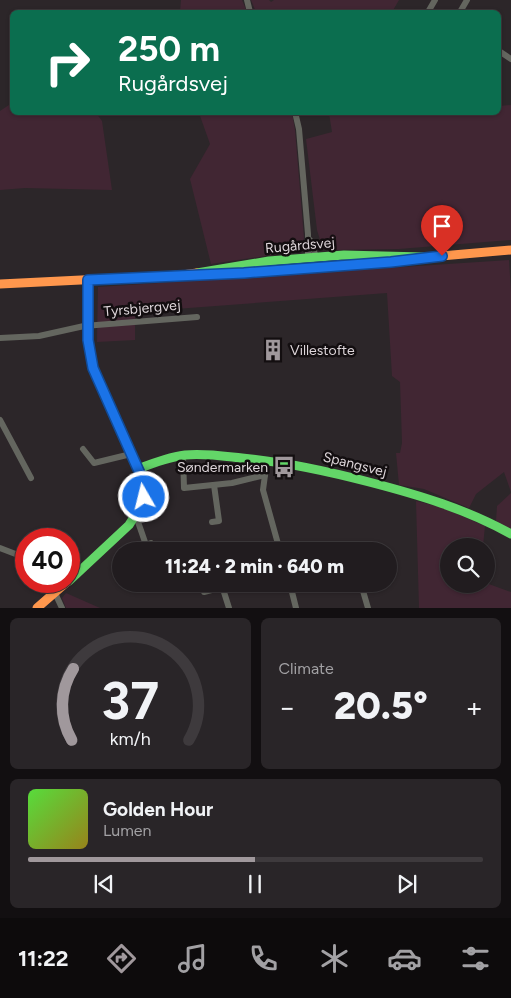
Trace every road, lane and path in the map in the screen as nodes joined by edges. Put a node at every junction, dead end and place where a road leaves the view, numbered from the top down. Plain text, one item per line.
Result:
1 (296, 115) edge
2 (511, 250) edge
3 (311, 263) junction
4 (182, 275) junction
5 (88, 280) junction
6 (0, 284) edge
7 (197, 317) dead end
8 (88, 326) junction
9 (0, 338) edge
10 (0, 420) edge
11 (8, 434) junction
12 (0, 438) edge
13 (84, 449) dead end
14 (131, 454) junction
15 (183, 455) junction
16 (268, 460) junction
17 (138, 469) junction
18 (265, 475) junction
19 (31, 478) dead end
20 (214, 485) junction
21 (136, 516) junction
22 (212, 522) dead end
23 (511, 534) edge
24 (146, 542) edge
25 (277, 542) edge
26 (0, 548) edge
27 (15, 554) edge
28 (80, 569) edge
29 (224, 592) edge
30 (292, 592) edge
31 (363, 592) edge
32 (55, 593) joint
33 (37, 608) edge
34 (62, 608) edge
35 (229, 608) edge
36 (296, 608) edge
37 (368, 608) edge

1 - 3 street
2 - 3 street, Rugårdsvej
3 - 4 street, Rugårdsvej
3 - 4 street, Rugårdsvej
4 - 5 street, Rugårdsvej
5 - 6 street, Rugårdsvej
5 - 8 street, Tyrsbjergvej
7 - 8 street, Tyrsbjergvej
8 - 9 street
8 - 14 street, Tyrsbjergvej
10 - 11 street
11 - 12 street
11 - 19 street
13 - 14 street
14 - 17 street, Tyrsbjergvej
15 - 16 street, Spangsvej
15 - 17 street, Spangsvej
15 - 20 street
16 - 18 street
16 - 23 street, Spangsvej
17 - 21 street, Tyrsbjergvej
18 - 20 street
18 - 25 street
20 - 22 street
21 - 24 street
21 - 28 street, Tyrsbjergvej
26 - 27 street
29 - 35 street
30 - 36 street
31 - 37 street
32 - 33 street, Tyrsbjergvej
32 - 34 street

